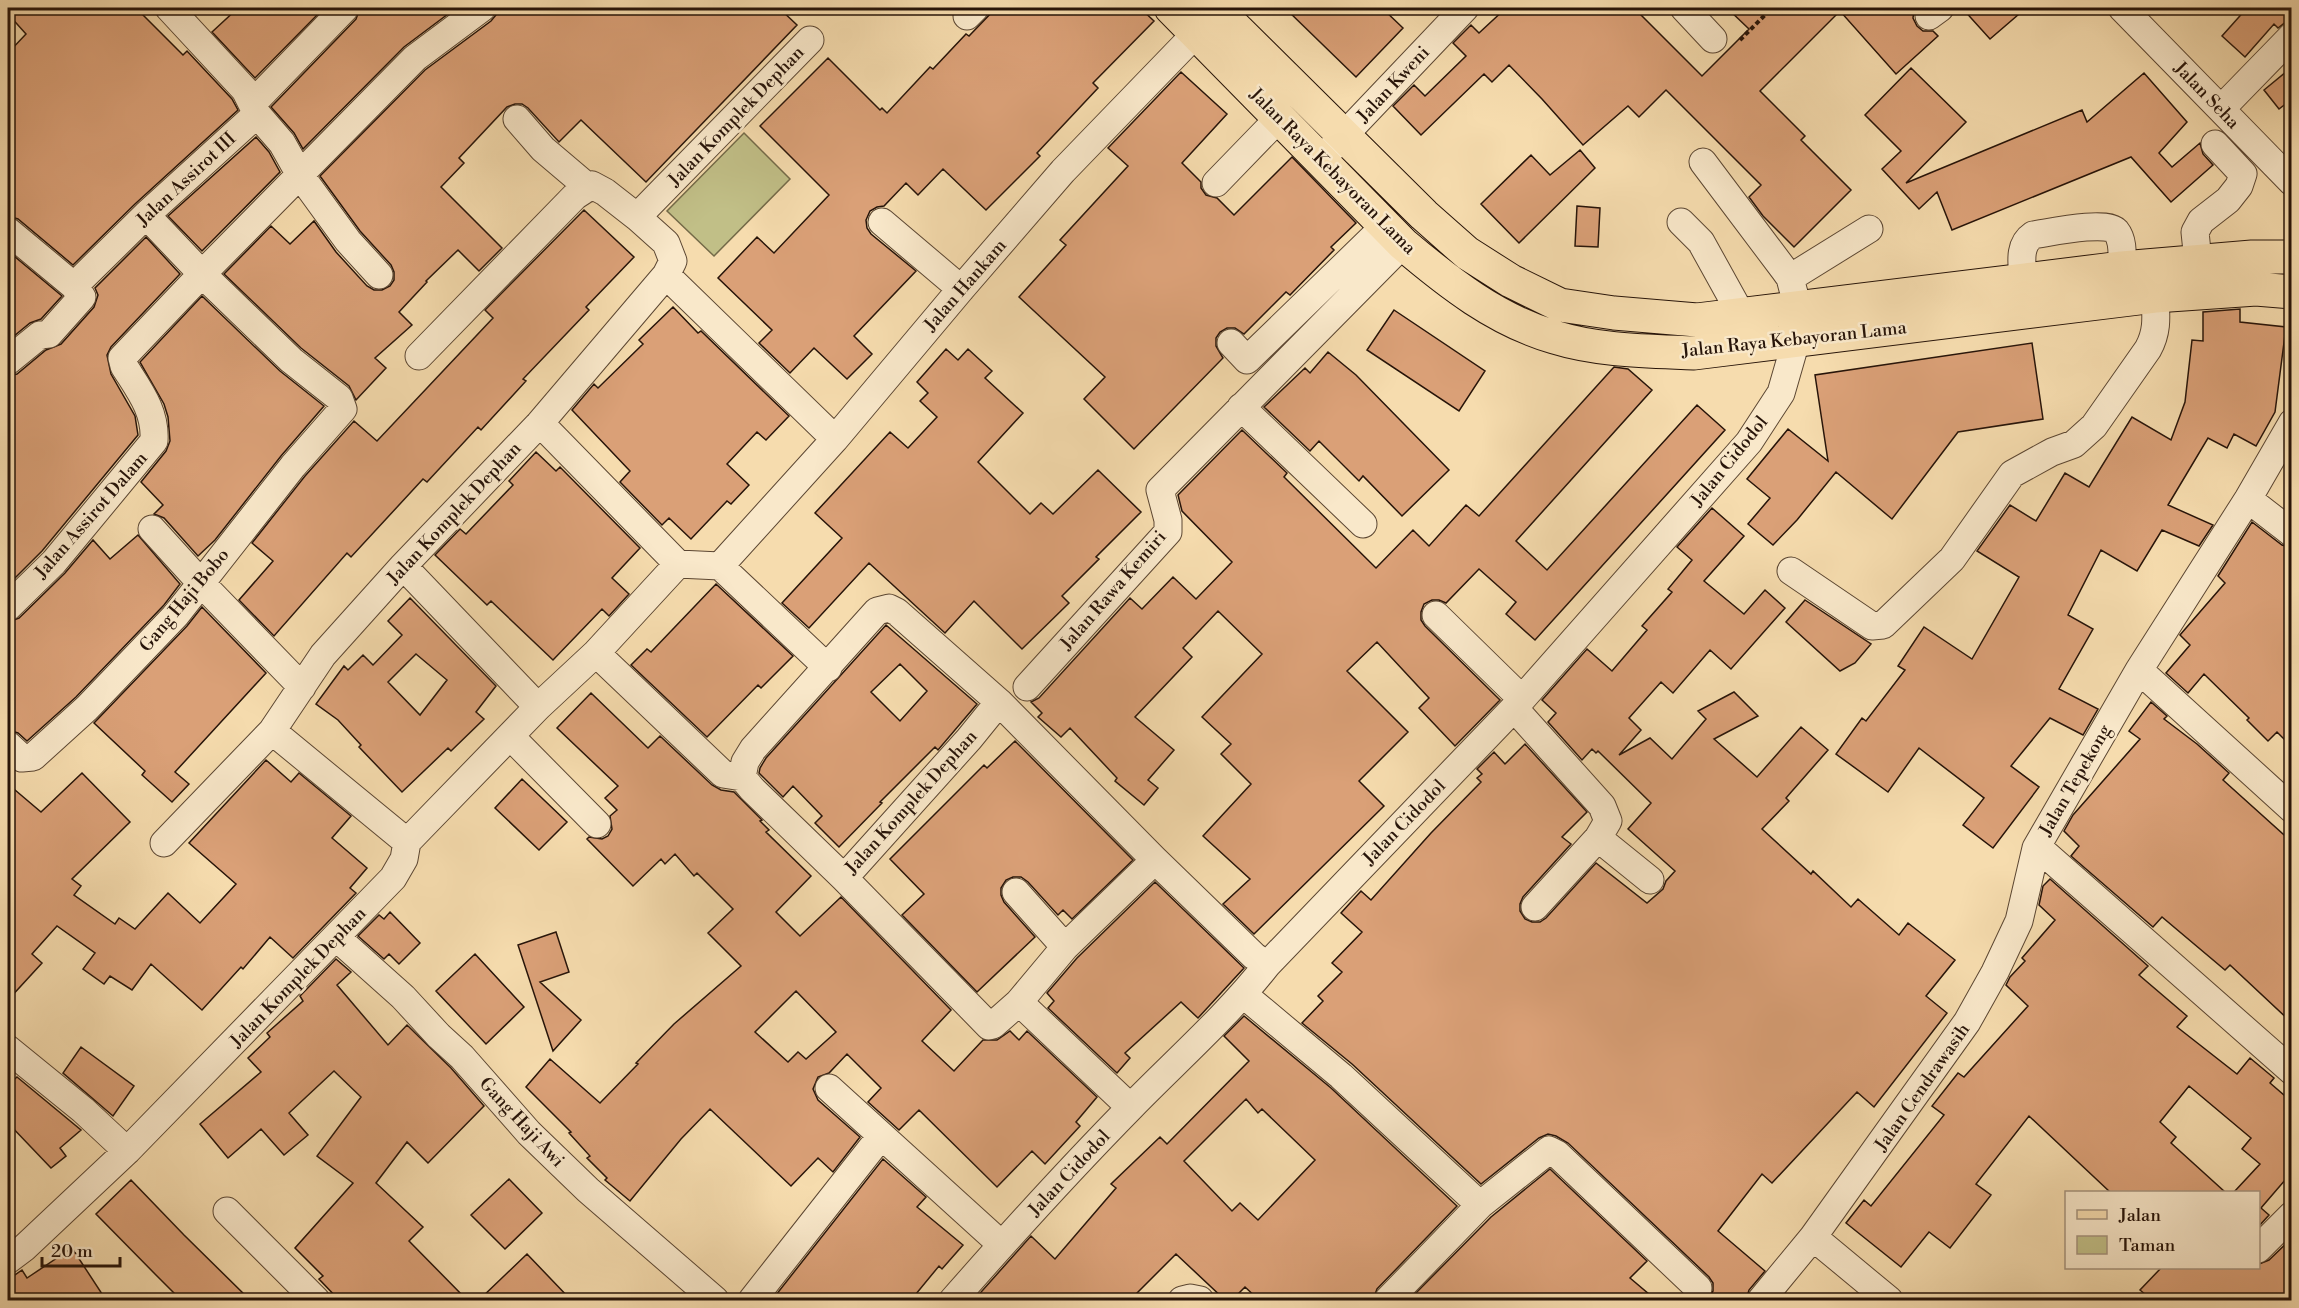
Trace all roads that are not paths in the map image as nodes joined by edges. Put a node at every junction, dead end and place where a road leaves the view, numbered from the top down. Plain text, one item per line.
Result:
1 (169, 8) edge
2 (345, 8) edge
3 (482, 8) edge
4 (1171, 8) edge
5 (1466, 8) edge
6 (1684, 8) edge
7 (2122, 8) edge
8 (1210, 17) edge
9 (2292, 36) edge
10 (1713, 39) road end
11 (810, 40) dead end
12 (255, 109) junction
13 (2221, 110) junction
14 (1279, 118) junction
15 (517, 119) dead end
16 (1344, 136) junction
17 (2215, 144) dead end
18 (2265, 155) junction
19 (1320, 160) junction
20 (1703, 162) dead end
21 (2243, 174) junction
22 (300, 176) junction
23 (2292, 182) edge
24 (1215, 183) dead end
25 (588, 188) junction
26 (146, 214) junction
27 (637, 218) junction
28 (882, 222) dead end
29 (1681, 222) dead end
30 (1869, 229) dead end
31 (8, 231) edge
32 (1394, 235) junction
33 (1467, 253) junction
34 (2292, 257) edge
35 (2198, 261) junction
36 (2122, 268) junction
37 (202, 274) junction
38 (666, 275) junction
39 (379, 276) dead end
40 (1443, 278) junction
41 (2023, 280) junction
42 (74, 286) junction
43 (961, 289) junction
44 (2292, 292) edge
45 (1792, 294) junction
46 (2155, 296) junction
47 (1560, 305) junction
48 (1742, 316) junction
49 (1552, 337) junction
50 (1796, 341) junction
51 (1231, 343) dead end
52 (419, 356) dead end
53 (8, 361) edge
54 (1241, 407) junction
55 (540, 423) junction
56 (2292, 423) edge
57 (835, 439) junction
58 (2248, 499) junction
59 (1363, 524) dead end
60 (152, 529) dead end
61 (2292, 533) edge
62 (678, 564) junction
63 (403, 566) junction
64 (720, 566) junction
65 (1791, 571) dead end
66 (201, 583) junction
67 (8, 607) edge
68 (1436, 615) dead end
69 (596, 652) junction
70 (828, 668) junction
71 (2139, 670) junction
72 (302, 687) junction
73 (1027, 687) dead end
74 (999, 702) junction
75 (1518, 703) junction
76 (538, 707) junction
77 (272, 731) junction
78 (510, 736) junction
79 (8, 745) edge
80 (742, 777) junction
81 (2292, 809) edge
82 (597, 824) dead end
83 (1598, 838) junction
84 (407, 842) junction
85 (164, 843) dead end
86 (2036, 848) junction
87 (1155, 860) junction
88 (844, 878) junction
89 (1650, 880) dead end
90 (1016, 892) dead end
91 (1535, 907) dead end
92 (337, 938) junction
93 (1065, 947) junction
94 (1267, 965) junction
95 (1244, 995) junction
96 (1019, 1002) junction
97 (8, 1049) edge
98 (2292, 1071) edge
99 (829, 1088) dead end
100 (1130, 1107) junction
101 (881, 1136) junction
102 (128, 1151) junction
103 (1480, 1205) junction
104 (227, 1211) dead end
105 (2292, 1215) edge
106 (1814, 1237) junction
107 (1002, 1245) junction
108 (2260, 1249) edge
109 (8, 1260) edge
110 (1698, 1288) dead end
111 (316, 1300) edge
112 (715, 1300) edge
113 (752, 1300) edge
114 (953, 1300) edge
115 (1182, 1300) edge
116 (1200, 1300) edge
117 (1388, 1300) edge
118 (1761, 1300) edge
119 (1889, 1300) edge

1 - 12 street
2 - 12 street, Jalan Assirot III
3 - 22 street, Jalan Assirot Dalam
4 - 8 main road, Jalan Raya Kebayoran Lama
5 - 16 street, Jalan Kweni
6 - 10 street
7 - 13 street, Jalan Seha
8 - 14 main road, Jalan Raya Kebayoran Lama
8 - 16 main road, Jalan Raya Kebayoran Lama
8 - 43 street, Jalan Hankam
9 - 13 street
11 - 27 street, Jalan Komplek Dephan
12 - 22 street
12 - 26 street, Jalan Assirot III
13 - 18 street, Jalan Seha
14 - 19 main road, Jalan Raya Kebayoran Lama
14 - 24 street
15 - 25 street
16 - 19 street, Jalan Kweni
16 - 33 main road, Jalan Raya Kebayoran Lama
17 - 21 street
18 - 21 street
18 - 23 street, Jalan Seha
19 - 32 main road, Jalan Raya Kebayoran Lama
20 - 45 street
21 - 35 street
22 - 37 street, Jalan Assirot Dalam
22 - 39 street
25 - 27 street
25 - 52 street
26 - 37 street
26 - 42 street, Jalan Assirot III
27 - 38 street
28 - 43 street
29 - 48 street
30 - 45 street
31 - 42 street
32 - 40 main road, Jalan Raya Kebayoran Lama
32 - 51 street
32 - 54 street, Jalan Rawa Kemiri
33 - 40 street
33 - 47 main road, Jalan Raya Kebayoran Lama
34 - 35 main road, Jalan Raya Kebayoran Lama
35 - 36 main road, Jalan Raya Kebayoran Lama
36 - 41 main road, Jalan Raya Kebayoran Lama
36 - 41 street
37 - 66 street, Gang Haji Bobo
37 - 67 street, Jalan Assirot Dalam
38 - 55 street, Jalan Komplek Dephan
38 - 57 street
40 - 49 main road, Jalan Raya Kebayoran Lama
41 - 45 main road, Jalan Raya Kebayoran Lama
42 - 53 street
43 - 57 street, Jalan Hankam
44 - 46 main road, Jalan Raya Kebayoran Lama
45 - 48 main road, Jalan Raya Kebayoran Lama
45 - 50 street, Jalan Cidodol
46 - 50 main road, Jalan Raya Kebayoran Lama
46 - 65 street
47 - 48 main road, Jalan Raya Kebayoran Lama
47 - 49 street
49 - 50 main road, Jalan Raya Kebayoran Lama
50 - 75 street, Jalan Cidodol
54 - 59 street
54 - 73 street, Jalan Rawa Kemiri
55 - 62 street
55 - 63 street, Jalan Komplek Dephan
56 - 58 street, Jalan Tepekong
57 - 64 street, Jalan Hankam
58 - 61 street
58 - 71 street, Jalan Tepekong
60 - 66 street
62 - 64 street
62 - 69 street
63 - 72 street, Jalan Komplek Dephan
63 - 76 street
64 - 70 street
66 - 72 street
66 - 79 street, Gang Haji Bobo
68 - 75 street
69 - 76 street
69 - 80 street
70 - 74 street
70 - 80 street
71 - 81 street
71 - 86 street, Jalan Tepekong
72 - 77 street, Jalan Komplek Dephan
74 - 87 street
74 - 88 street, Jalan Komplek Dephan
75 - 83 street
75 - 94 street, Jalan Cidodol
76 - 78 street
77 - 84 street
77 - 85 street, Jalan Komplek Dephan
78 - 82 street
78 - 84 street
80 - 88 street, Jalan Komplek Dephan
83 - 89 street
83 - 91 street
84 - 92 street, Jalan Komplek Dephan
86 - 98 street, Jalan Tepekong
86 - 106 street, Jalan Cendrawasih
87 - 93 street
87 - 94 street
88 - 96 street
90 - 93 street
92 - 102 street, Jalan Komplek Dephan
92 - 112 street, Gang Haji Awi
93 - 96 street
94 - 95 street, Jalan Cidodol
95 - 100 street, Jalan Cidodol
95 - 103 street
96 - 100 street
97 - 102 street
99 - 101 street
100 - 107 street, Jalan Cidodol
101 - 107 street
101 - 113 street
102 - 109 street, Jalan Komplek Dephan
103 - 110 street
103 - 117 street
104 - 111 street
105 - 108 street
106 - 118 street, Jalan Cendrawasih
106 - 119 street
107 - 114 street, Jalan Cidodol
115 - 116 street

